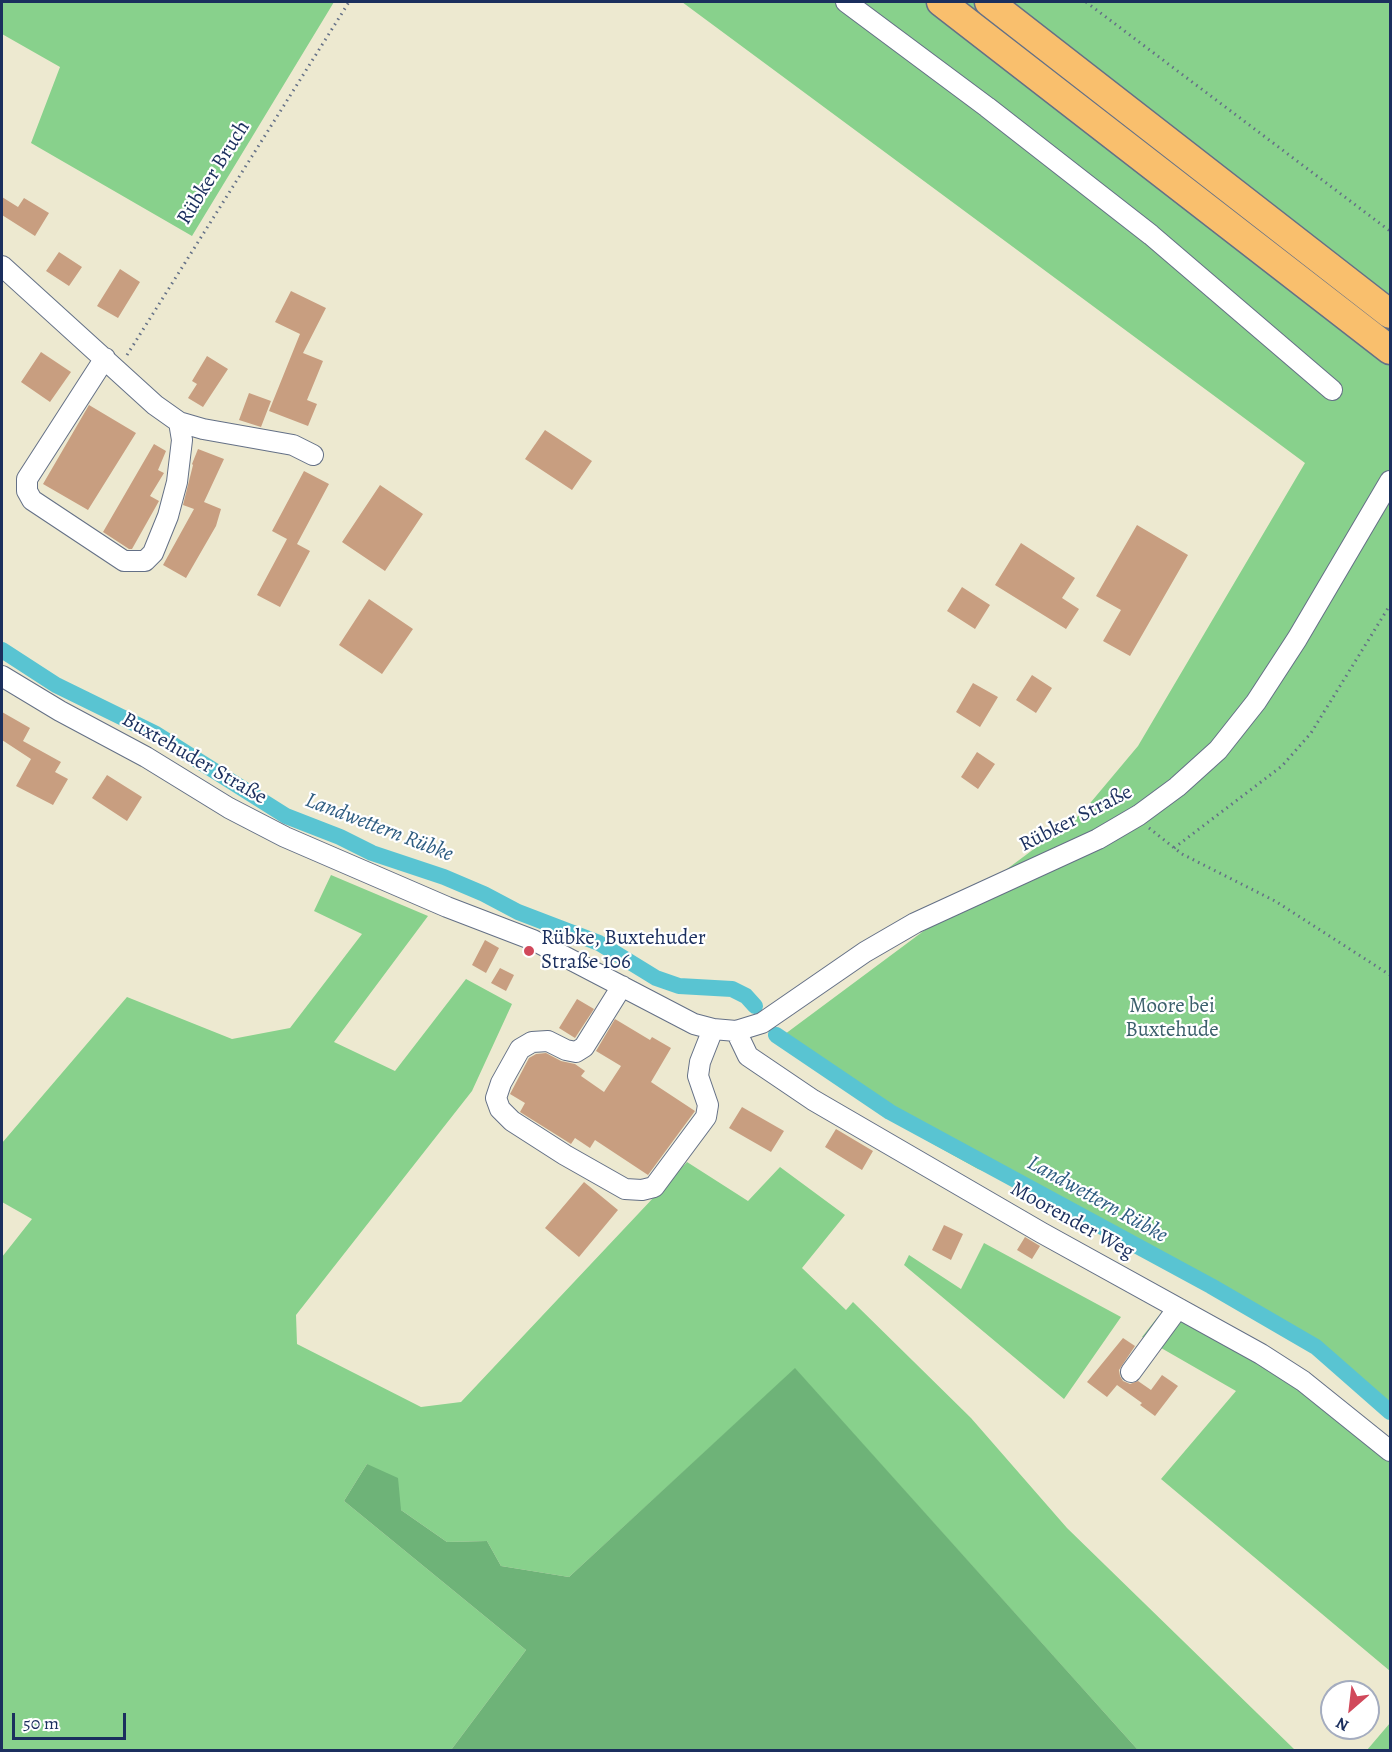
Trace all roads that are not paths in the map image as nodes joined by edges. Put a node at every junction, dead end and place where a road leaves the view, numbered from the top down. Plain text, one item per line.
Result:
1 (846, 2) edge
2 (942, 2) edge
3 (989, 2) edge
4 (2, 266) edge
5 (1390, 314) edge
6 (1390, 350) edge
7 (111, 364) junction
8 (1332, 390) dead end
9 (179, 422) junction
10 (314, 455) dead end
11 (1390, 481) edge
12 (2, 676) edge
13 (823, 981) joint
14 (622, 986) junction
15 (713, 1029) junction
16 (736, 1031) junction
17 (1178, 1308) junction
18 (1131, 1372) dead end
19 (1390, 1451) edge

1 - 8 street
2 - 6 highway
3 - 5 highway
4 - 7 street
7 - 9 street
7 - 9 street
9 - 10 street
11 - 13 street, Rübker Straße
12 - 14 street, Buxtehuder Straße
13 - 16 street, Buxtehuder Straße
14 - 15 street, Buxtehuder Straße
14 - 15 street
15 - 16 street, Buxtehuder Straße
16 - 17 street, Moorender Weg
17 - 18 street
17 - 19 street, Moorender Weg

